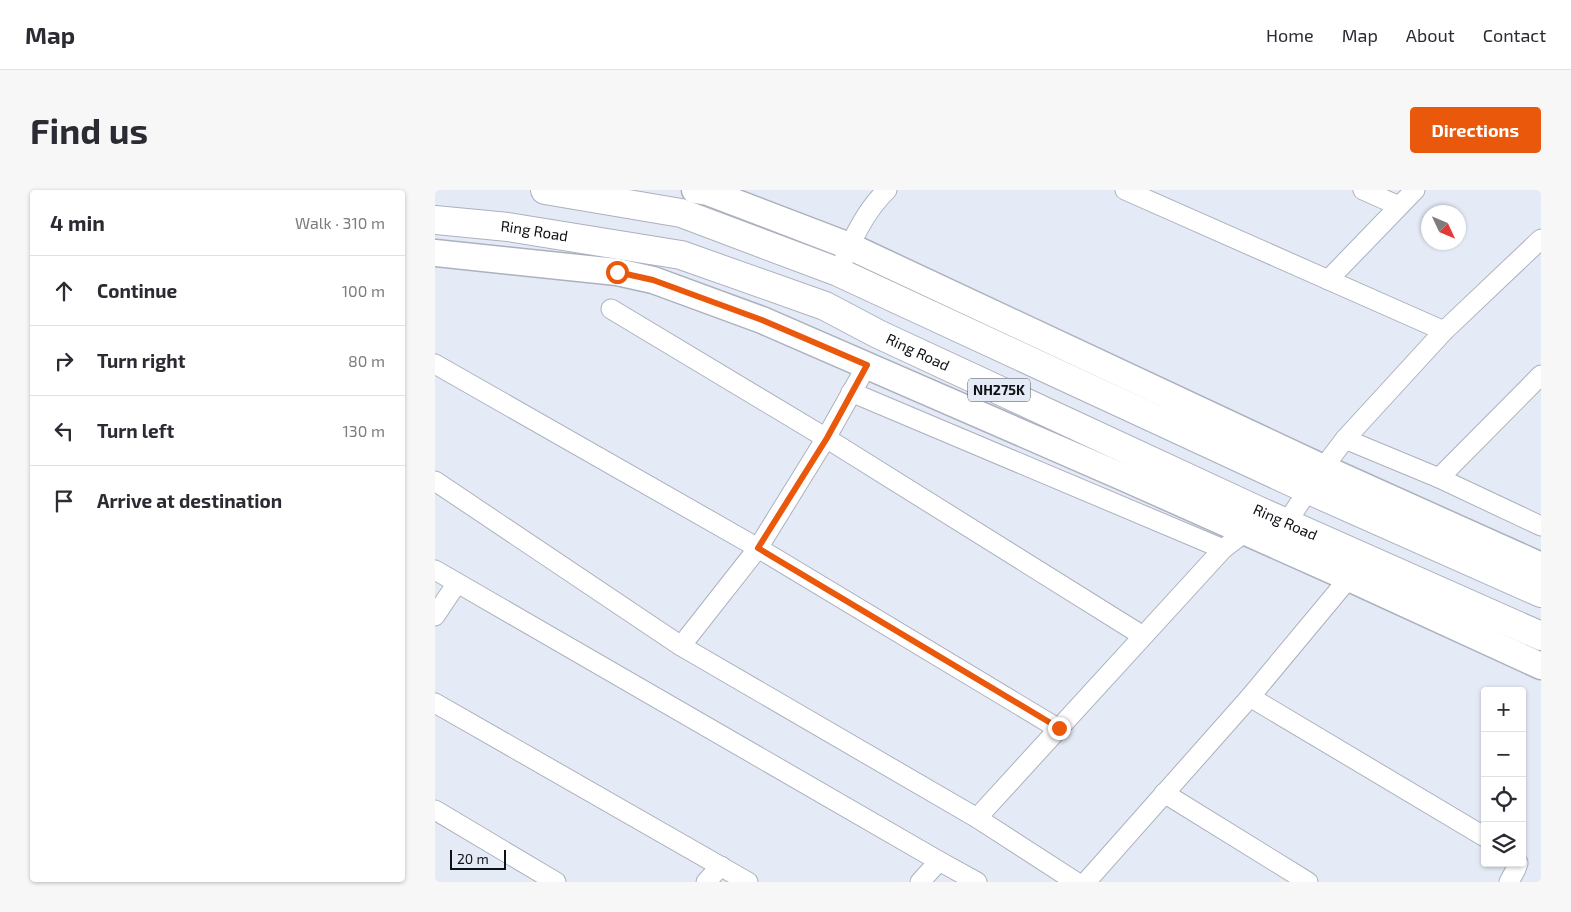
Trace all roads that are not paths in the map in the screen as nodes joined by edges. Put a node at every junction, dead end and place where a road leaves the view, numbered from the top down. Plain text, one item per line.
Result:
1 (545, 190) edge
2 (695, 190) edge
3 (1125, 190) edge
4 (1363, 190) edge
5 (1415, 190) edge
6 (877, 194) edge
7 (1399, 206) junction
8 (435, 220) edge
9 (1541, 239) edge
10 (849, 246) junction
11 (435, 252) edge
12 (838, 272) junction
13 (1327, 280) junction
14 (611, 309) dead end
15 (1444, 331) junction
16 (435, 364) edge
17 (867, 365) junction
18 (1541, 375) edge
19 (851, 392) junction
20 (827, 438) junction
21 (1345, 439) junction
22 (1439, 478) junction
23 (1316, 479) junction
24 (435, 481) edge
25 (1251, 521) junction
26 (1287, 522) junction
27 (1541, 526) edge
28 (758, 548) junction
29 (1223, 549) junction
30 (1541, 566) edge
31 (435, 570) edge
32 (1349, 578) junction
33 (457, 583) junction
34 (1541, 593) edge
35 (435, 616) edge
36 (1143, 636) junction
37 (1541, 636) edge
38 (681, 646) junction
39 (1541, 666) edge
40 (1250, 697) junction
41 (435, 703) edge
42 (1059, 728) junction
43 (1164, 794) junction
44 (435, 810) edge
45 (977, 818) junction
46 (1481, 835) edge
47 (939, 861) junction
48 (721, 866) junction
49 (1517, 867) edge
50 (556, 882) edge
51 (705, 882) edge
52 (749, 882) edge
53 (920, 882) edge
54 (977, 882) edge
55 (1076, 882) edge
56 (1086, 882) edge
57 (1308, 882) edge
58 (1509, 882) edge

1 - 12 highway, NH275K
2 - 10 street
3 - 13 street
4 - 7 street
5 - 7 street
6 - 10 street
7 - 13 street
8 - 25 highway, Ring Road / NH275K
9 - 15 street
10 - 12 street
10 - 23 street
11 - 17 street
12 - 23 highway, NH275K
13 - 15 street
14 - 20 street
15 - 21 street
16 - 28 street
17 - 19 street
17 - 25 street
18 - 22 street
19 - 20 street
19 - 29 street
20 - 28 street
20 - 36 street
21 - 22 street
21 - 23 street
22 - 27 street
23 - 26 street
23 - 30 street
23 - 34 highway, NH275K
24 - 38 street
25 - 26 highway, Ring Road / NH275K
25 - 29 street
25 - 32 street
26 - 37 highway, Ring Road / NH275K
28 - 38 street
28 - 42 street
29 - 36 street
31 - 33 street
32 - 39 street
32 - 40 street
33 - 35 street
33 - 47 street
36 - 42 street
38 - 45 street
40 - 43 street
40 - 46 street
41 - 48 street
42 - 45 street
43 - 56 street
43 - 57 street
44 - 50 street
45 - 55 street
47 - 53 street
47 - 54 street
48 - 51 street
48 - 52 street
49 - 58 street

